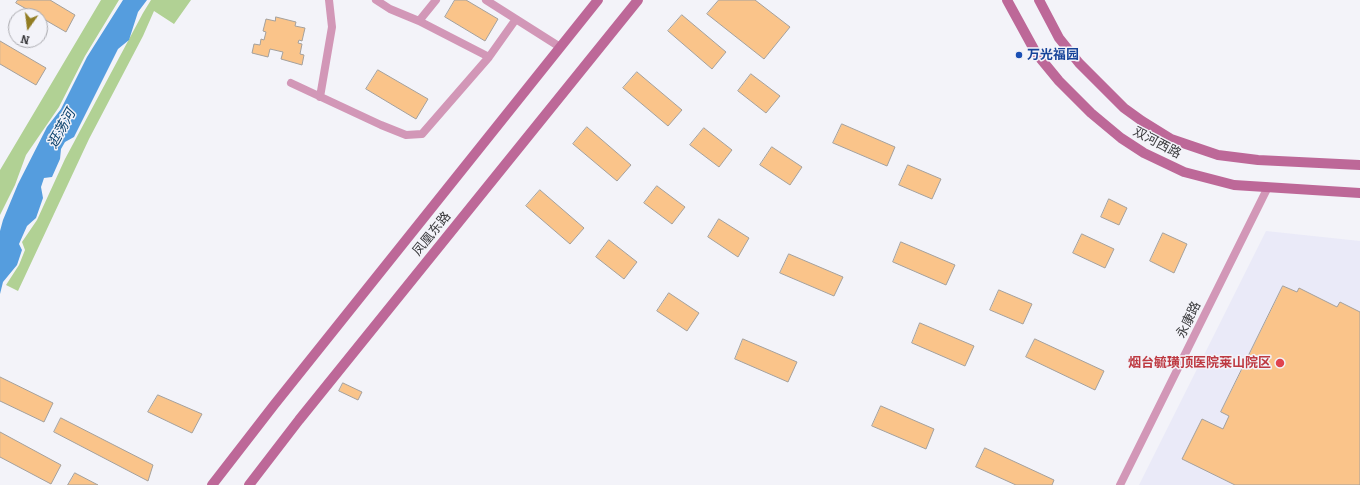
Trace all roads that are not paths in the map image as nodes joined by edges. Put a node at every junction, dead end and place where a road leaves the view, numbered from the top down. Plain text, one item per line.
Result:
1 (329, 0) edge
2 (376, 0) edge
3 (436, 0) edge
4 (486, 0) edge
5 (598, 0) edge
6 (638, 0) edge
7 (1007, 0) edge
8 (1038, 0) edge
9 (516, 19) junction
10 (419, 21) junction
11 (560, 47) junction
12 (489, 57) junction
13 (291, 83) dead end
14 (320, 97) junction
15 (1360, 165) edge
16 (1268, 187) junction
17 (1360, 193) edge
18 (212, 485) edge
19 (249, 485) edge
20 (1120, 485) edge

1 - 14 street
2 - 10 street
3 - 10 street
4 - 9 street
5 - 11 street, 凤凰东路
6 - 19 street, 凤凰东路
7 - 16 street, 双河西路
8 - 15 street, 双河西路
9 - 11 street
9 - 12 street
10 - 12 street
11 - 18 street, 凤凰东路
12 - 14 street
13 - 14 street
16 - 17 street, 双河西路
16 - 20 street, 永康路

